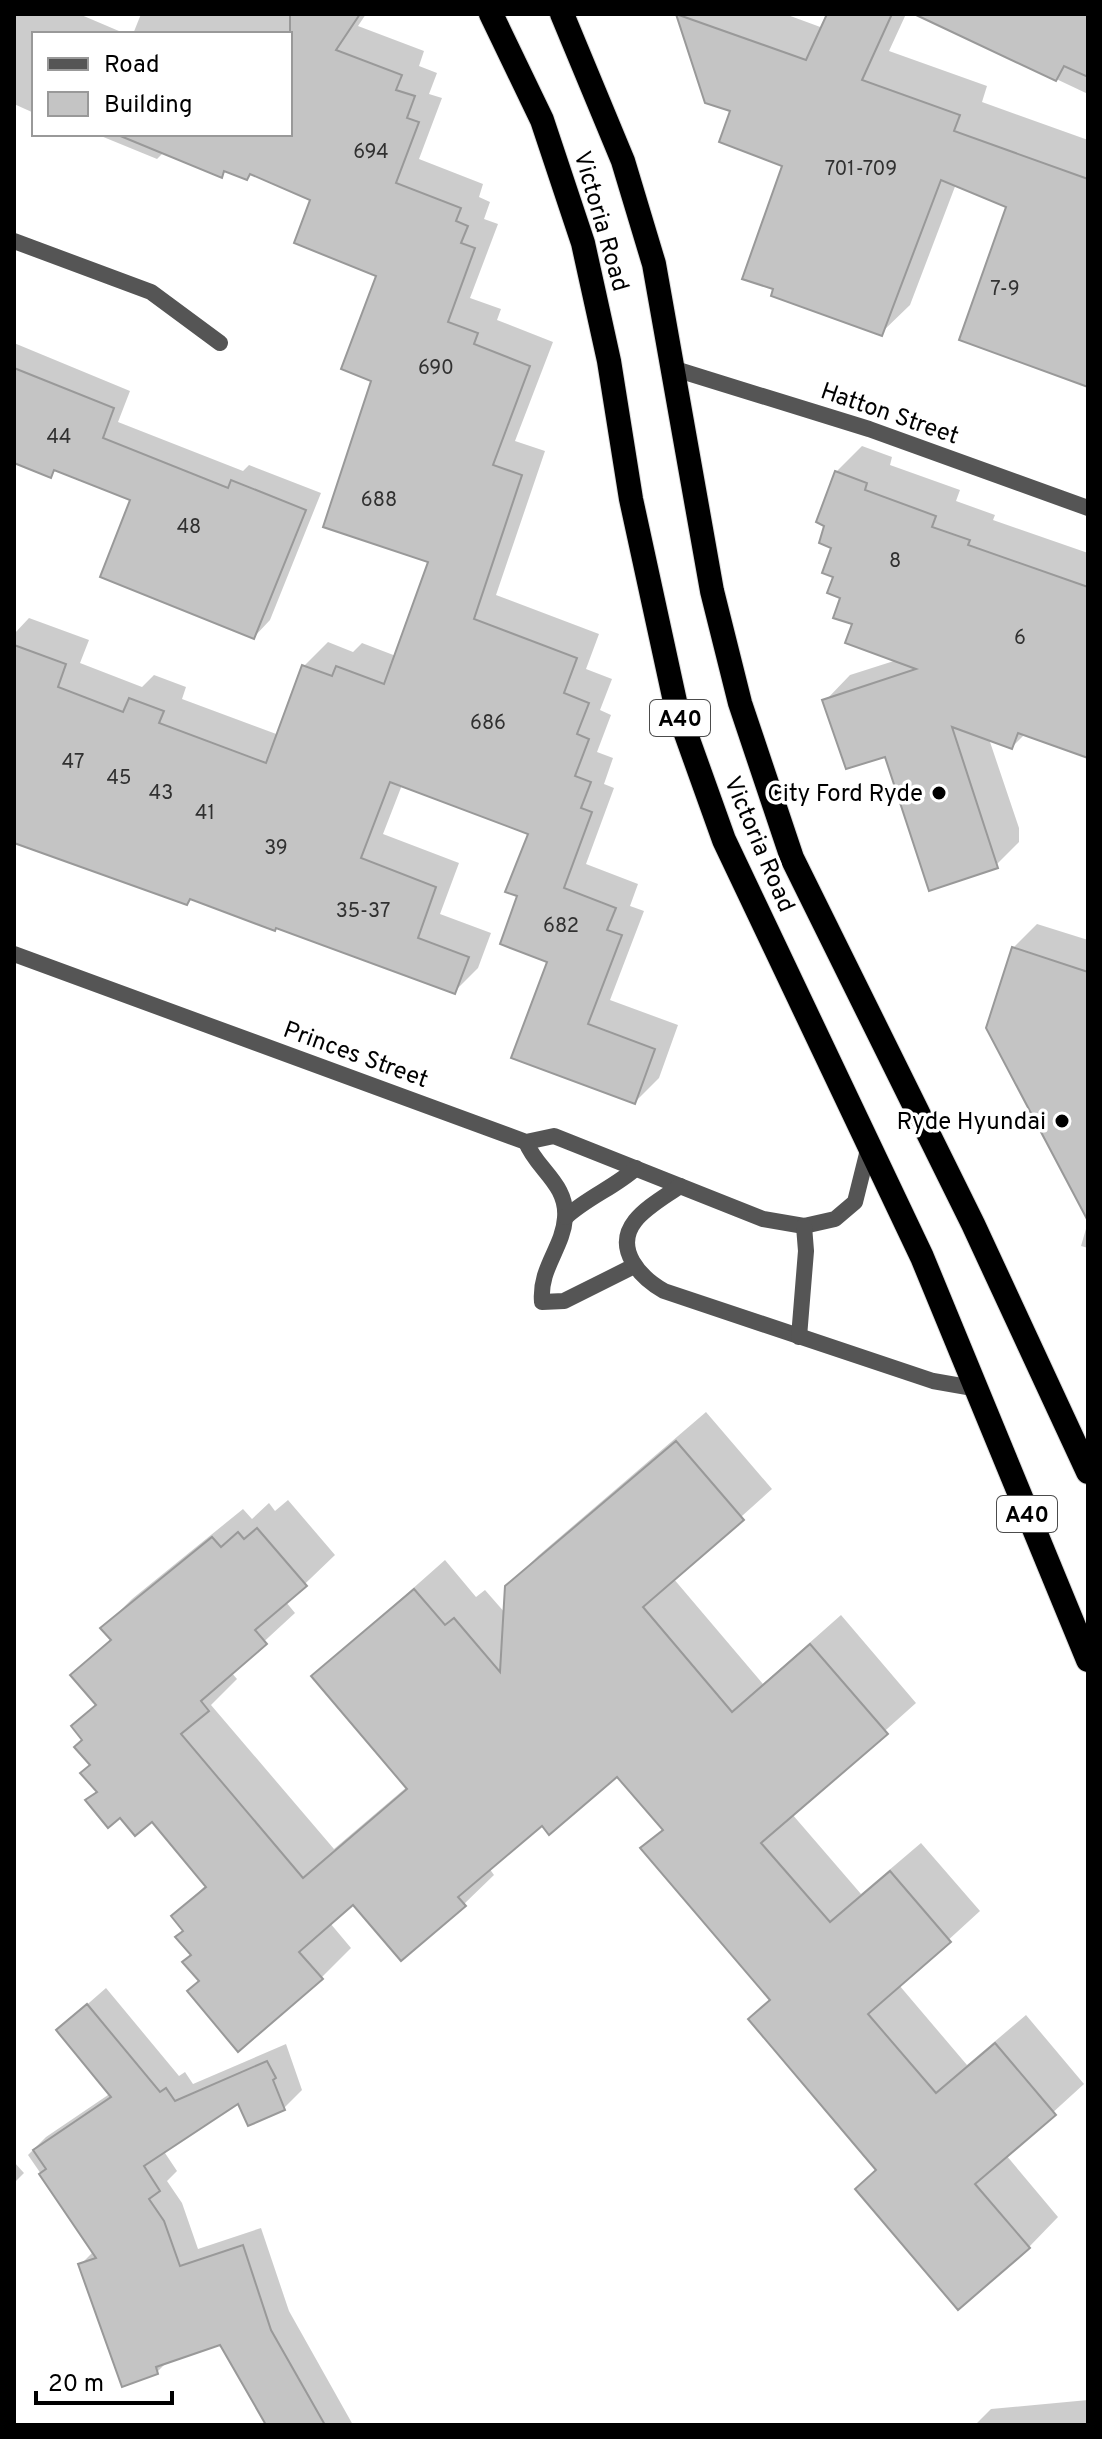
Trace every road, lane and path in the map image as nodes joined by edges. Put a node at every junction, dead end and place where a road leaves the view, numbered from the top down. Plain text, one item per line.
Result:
1 (491, 14) edge
2 (562, 14) edge
3 (14, 241) edge
4 (220, 343) dead end
5 (675, 369) junction
6 (1088, 508) edge
7 (14, 954) edge
8 (526, 1142) junction
9 (869, 1146) junction
10 (636, 1168) junction
11 (680, 1186) junction
12 (566, 1217) junction
13 (804, 1226) junction
14 (634, 1266) junction
15 (799, 1337) junction
16 (973, 1388) junction
17 (1088, 1472) edge
18 (1088, 1660) edge

1 - 9 highway, Victoria Road / A40
2 - 5 highway, Victoria Road / A40
3 - 4 street
5 - 6 street, Hatton Street
5 - 17 highway, Victoria Road / A40
7 - 8 street, Princes Street
8 - 10 street, Princes Street
8 - 12 street
9 - 13 street, Princes Street
9 - 16 highway, Victoria Road / A40
10 - 11 street, Princes Street
10 - 12 street
11 - 13 street, Princes Street
11 - 14 street
12 - 14 street
13 - 15 street
14 - 15 street
15 - 16 street
16 - 18 highway, Victoria Road / A40

